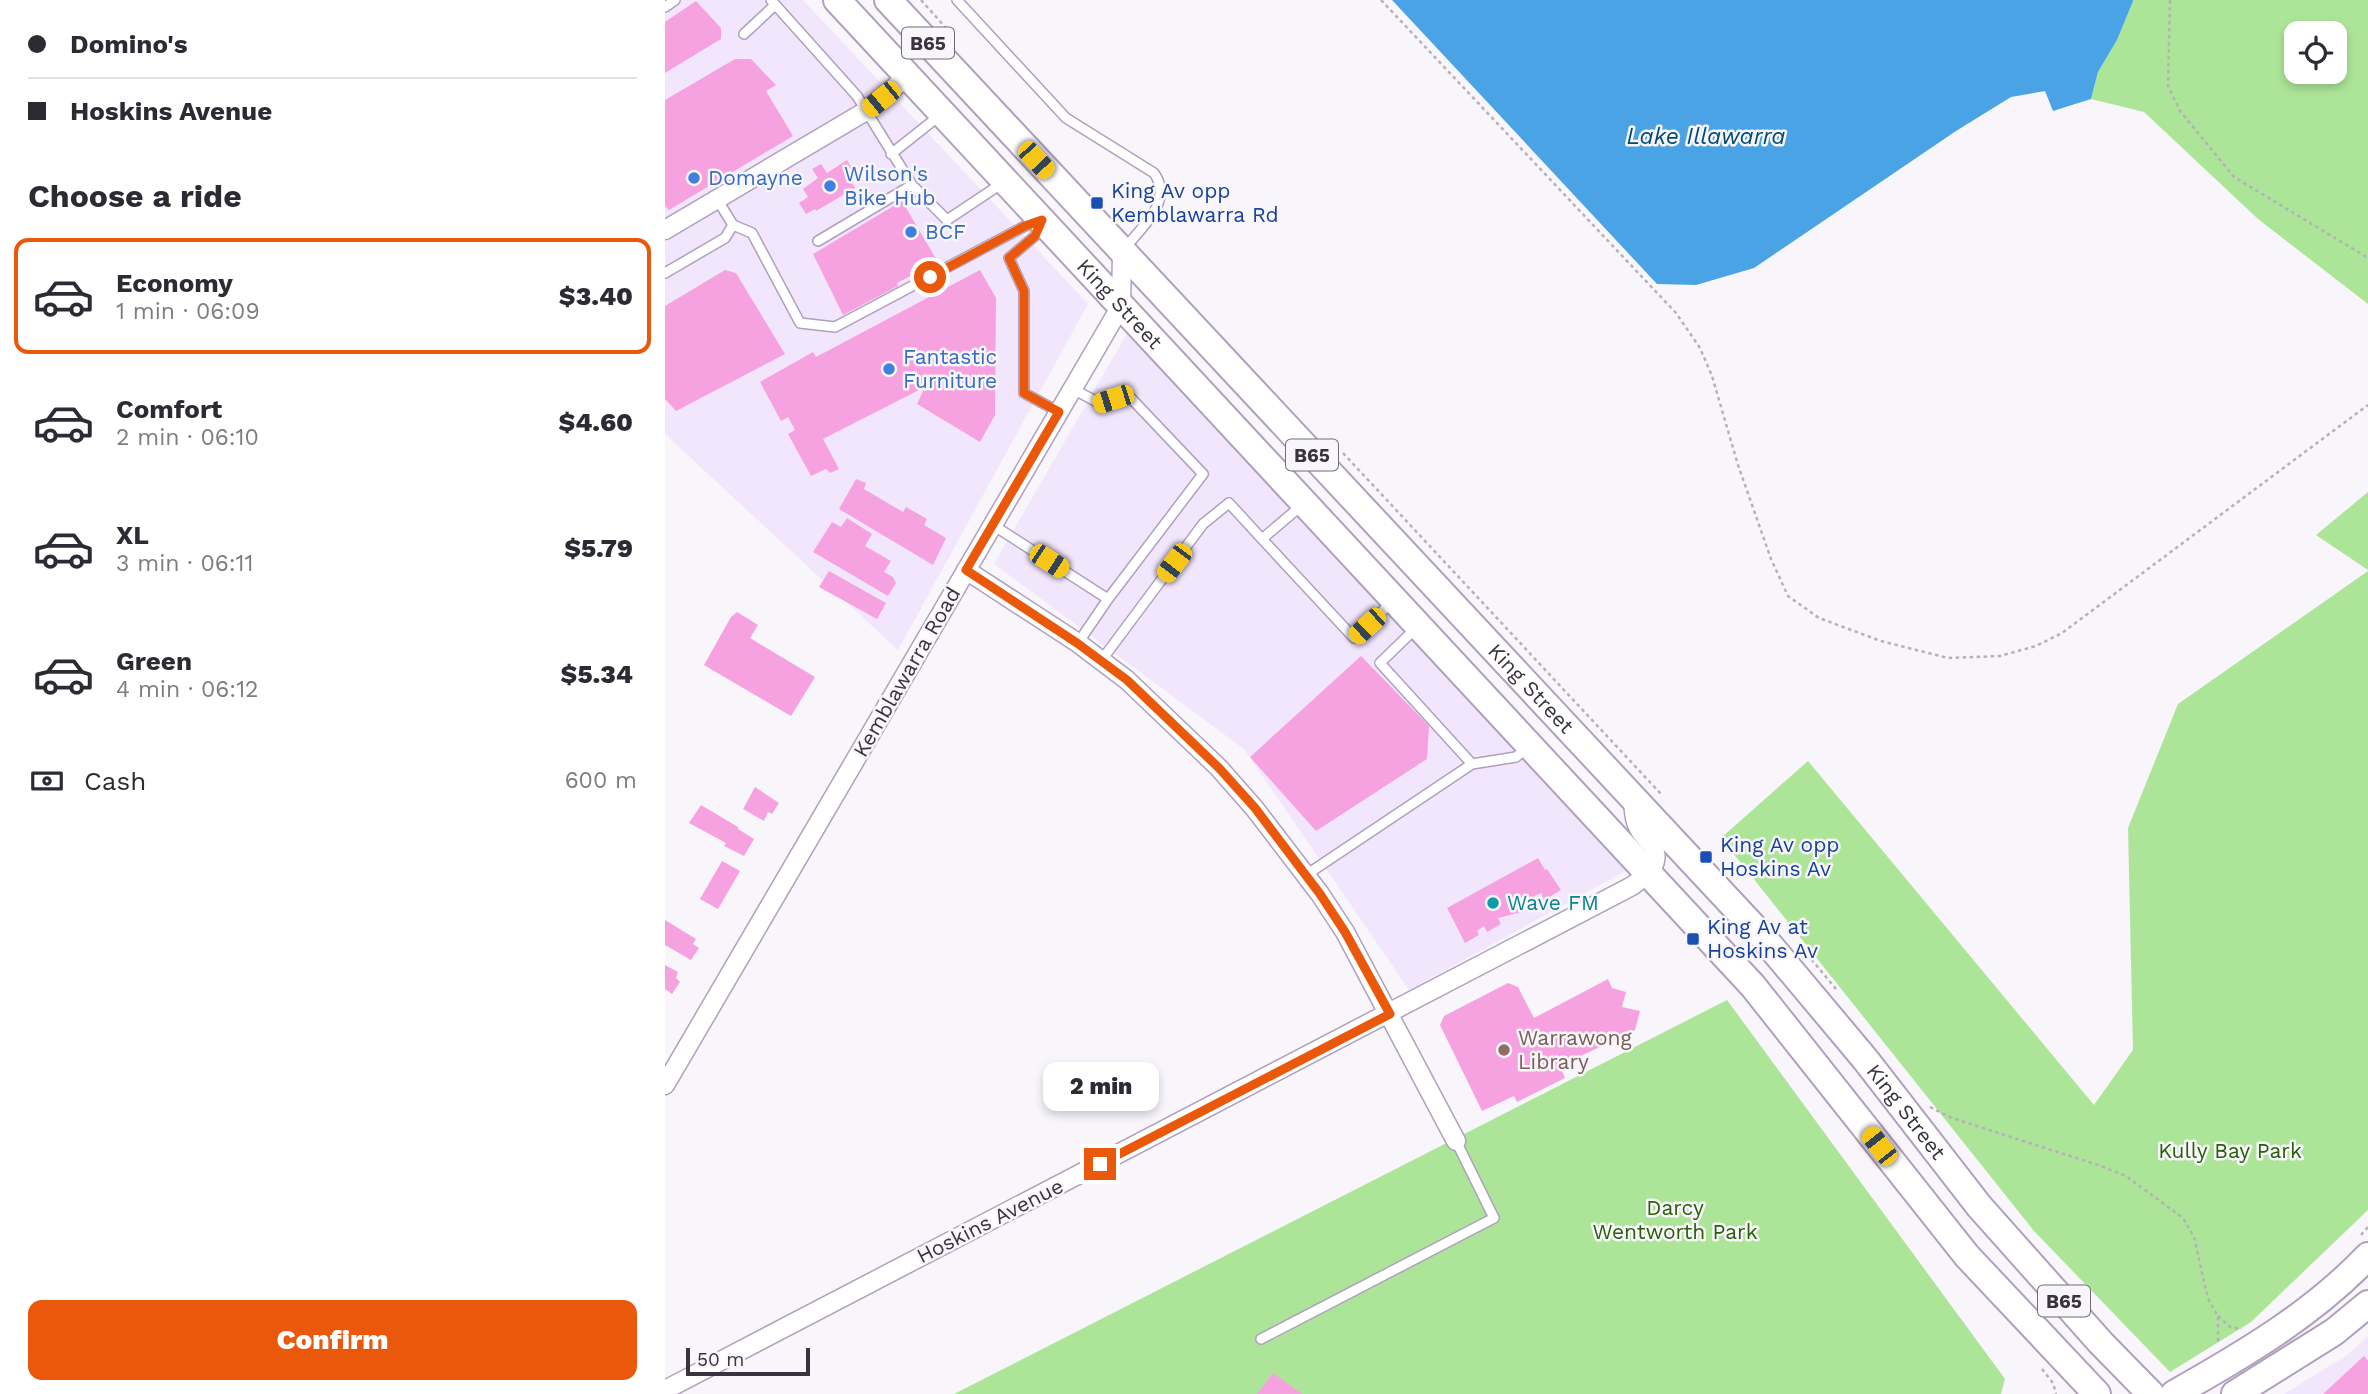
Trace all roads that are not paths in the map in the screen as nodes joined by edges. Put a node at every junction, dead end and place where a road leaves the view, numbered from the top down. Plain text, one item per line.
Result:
1 (675, 0) edge
2 (837, 0) edge
3 (888, 0) edge
4 (957, 0) edge
5 (773, 3) edge
6 (665, 7) edge
7 (744, 34) dead end
8 (907, 74) junction
9 (866, 111) junction
10 (943, 113) junction
11 (891, 154) junction
12 (1005, 181) junction
13 (912, 185) junction
14 (717, 198) junction
15 (1042, 220) junction
16 (733, 225) junction
17 (665, 229) edge
18 (818, 241) dead end
19 (1122, 252) junction
20 (665, 273) edge
21 (1121, 306) junction
22 (1073, 389) junction
23 (1059, 412) junction
24 (1304, 503) junction
25 (993, 525) junction
26 (1262, 540) junction
27 (966, 570) junction
28 (1108, 599) junction
29 (1395, 600) junction
30 (1418, 625) junction
31 (1077, 643) junction
32 (1101, 660) junction
33 (1530, 746) junction
34 (1472, 764) junction
35 (1633, 799) junction
36 (1648, 874) junction
37 (1306, 875) junction
38 (1390, 1014) junction
39 (665, 1085) edge
40 (1456, 1141) joint
41 (2368, 1256) edge
42 (2368, 1304) edge
43 (1261, 1339) dead end
44 (2054, 1350) junction
45 (665, 1390) edge
46 (2069, 1394) edge
47 (2097, 1394) edge
48 (2151, 1394) edge
49 (2174, 1394) edge
50 (2235, 1394) edge

1 - 6 lane
2 - 8 main road, King Street / B65
3 - 19 main road, King Street / B65
4 - 19 lane
5 - 7 lane
5 - 9 lane
8 - 9 street
8 - 10 main road, King Street / B65
9 - 11 lane
9 - 14 street
10 - 11 lane
10 - 12 main road, King Street / B65
11 - 13 lane
12 - 13 lane
12 - 15 main road, King Street / B65
13 - 18 lane
14 - 16 lane
14 - 17 street
15 - 16 lane
15 - 21 main road, King Street / B65
15 - 23 lane
16 - 20 lane
19 - 21 street, Kemblawarra Road
19 - 35 main road, King Street / B65
21 - 22 street, Kemblawarra Road
21 - 24 main road, King Street / B65
22 - 23 street, Kemblawarra Road
22 - 28 lane
23 - 25 street, Kemblawarra Road
24 - 26 lane
24 - 29 main road, King Street / B65
25 - 27 street, Kemblawarra Road
25 - 28 lane
26 - 29 lane
26 - 32 lane
27 - 31 street
27 - 39 street, Kemblawarra Road
28 - 31 lane
29 - 30 main road, King Street / B65
30 - 33 main road, King Street / B65
30 - 34 lane
31 - 32 street
32 - 37 street
33 - 34 lane
33 - 36 main road, King Street / B65
34 - 37 lane
35 - 36 street
35 - 48 main road, King Street / B65
36 - 38 street, Hoskins Avenue
36 - 44 main road, King Street / B65
37 - 38 street
38 - 40 street
38 - 45 street, Hoskins Avenue
40 - 43 lane
41 - 49 main road
42 - 50 main road
44 - 46 main road
44 - 47 main road, King Street / B65

